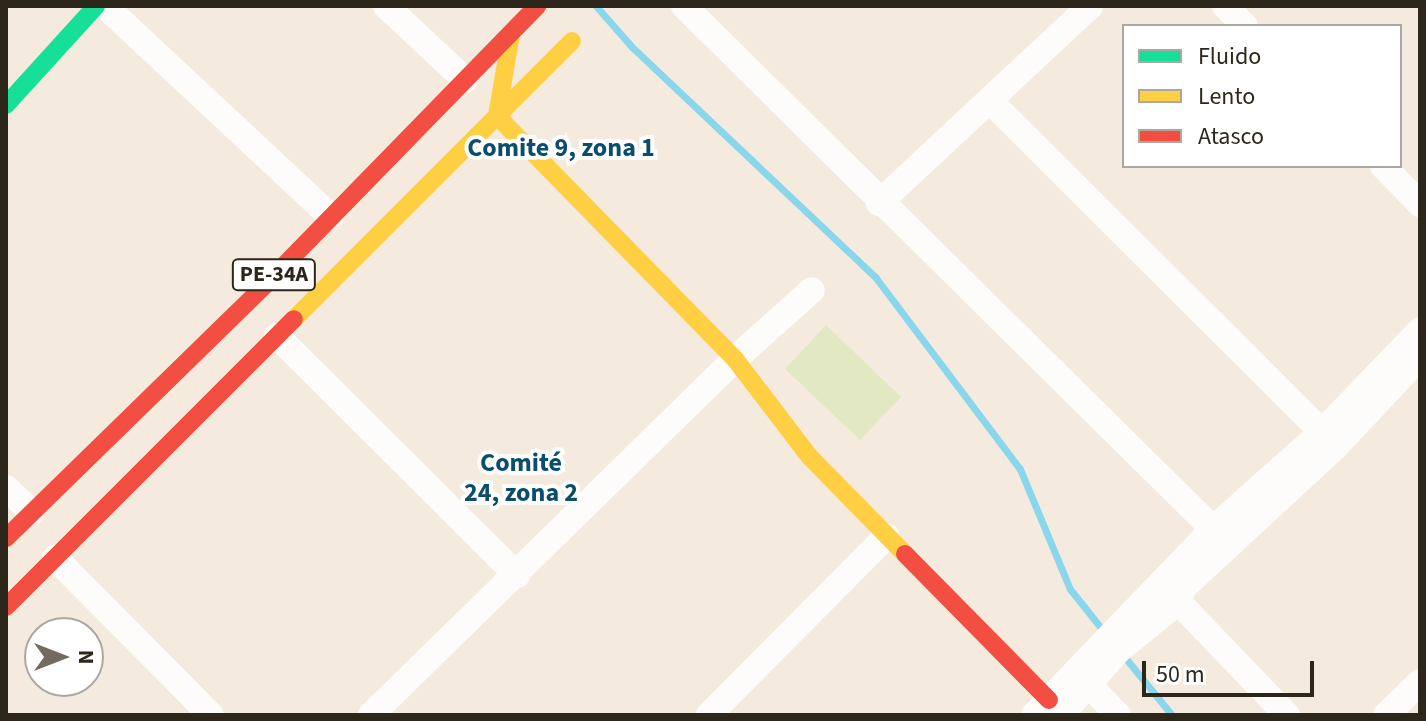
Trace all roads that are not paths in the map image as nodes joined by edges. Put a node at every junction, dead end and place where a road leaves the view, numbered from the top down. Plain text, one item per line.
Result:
1 (96, 6) edge
2 (105, 6) edge
3 (386, 6) edge
4 (537, 6) edge
5 (684, 6) edge
6 (1090, 6) edge
7 (1225, 6) edge
8 (1243, 24) edge
9 (511, 34) junction
10 (572, 41) dead end
11 (465, 80) junction
12 (991, 102) junction
13 (6, 105) edge
14 (497, 116) junction
15 (1385, 168) edge
16 (879, 203) junction
17 (1420, 204) edge
18 (331, 217) junction
19 (812, 290) dead end
20 (1420, 330) edge
21 (277, 336) junction
22 (1420, 357) edge
23 (735, 359) junction
24 (1329, 439) junction
25 (6, 488) edge
26 (32, 512) junction
27 (1213, 529) junction
28 (887, 536) junction
29 (6, 538) edge
30 (55, 558) junction
31 (517, 575) junction
32 (1170, 593) junction
33 (6, 607) edge
34 (1420, 682) edge
35 (1088, 684) junction
36 (1048, 710) edge
37 (211, 715) edge
38 (371, 715) edge
39 (709, 715) edge
40 (1118, 715) edge
41 (1287, 715) edge
42 (1386, 715) edge

1 - 13 main road
2 - 18 street
3 - 11 street
4 - 9 main road, PE-34A
5 - 16 street
6 - 12 street
7 - 8 street
9 - 11 main road, PE-34A
9 - 14 main road
10 - 14 main road
11 - 18 main road, PE-34A
12 - 16 street
12 - 24 street
14 - 21 main road
14 - 23 main road
15 - 17 street
16 - 27 street
18 - 26 main road, PE-34A
19 - 23 street
20 - 24 street
21 - 30 main road
21 - 31 street
22 - 24 street
23 - 28 main road
23 - 31 street
24 - 27 street
24 - 32 street
25 - 26 street
26 - 29 main road, PE-34A
27 - 32 street
28 - 36 main road
28 - 39 street
30 - 33 main road
30 - 37 street
31 - 38 street
32 - 35 street
32 - 36 street
32 - 41 street
34 - 42 street
35 - 36 street
35 - 40 street

